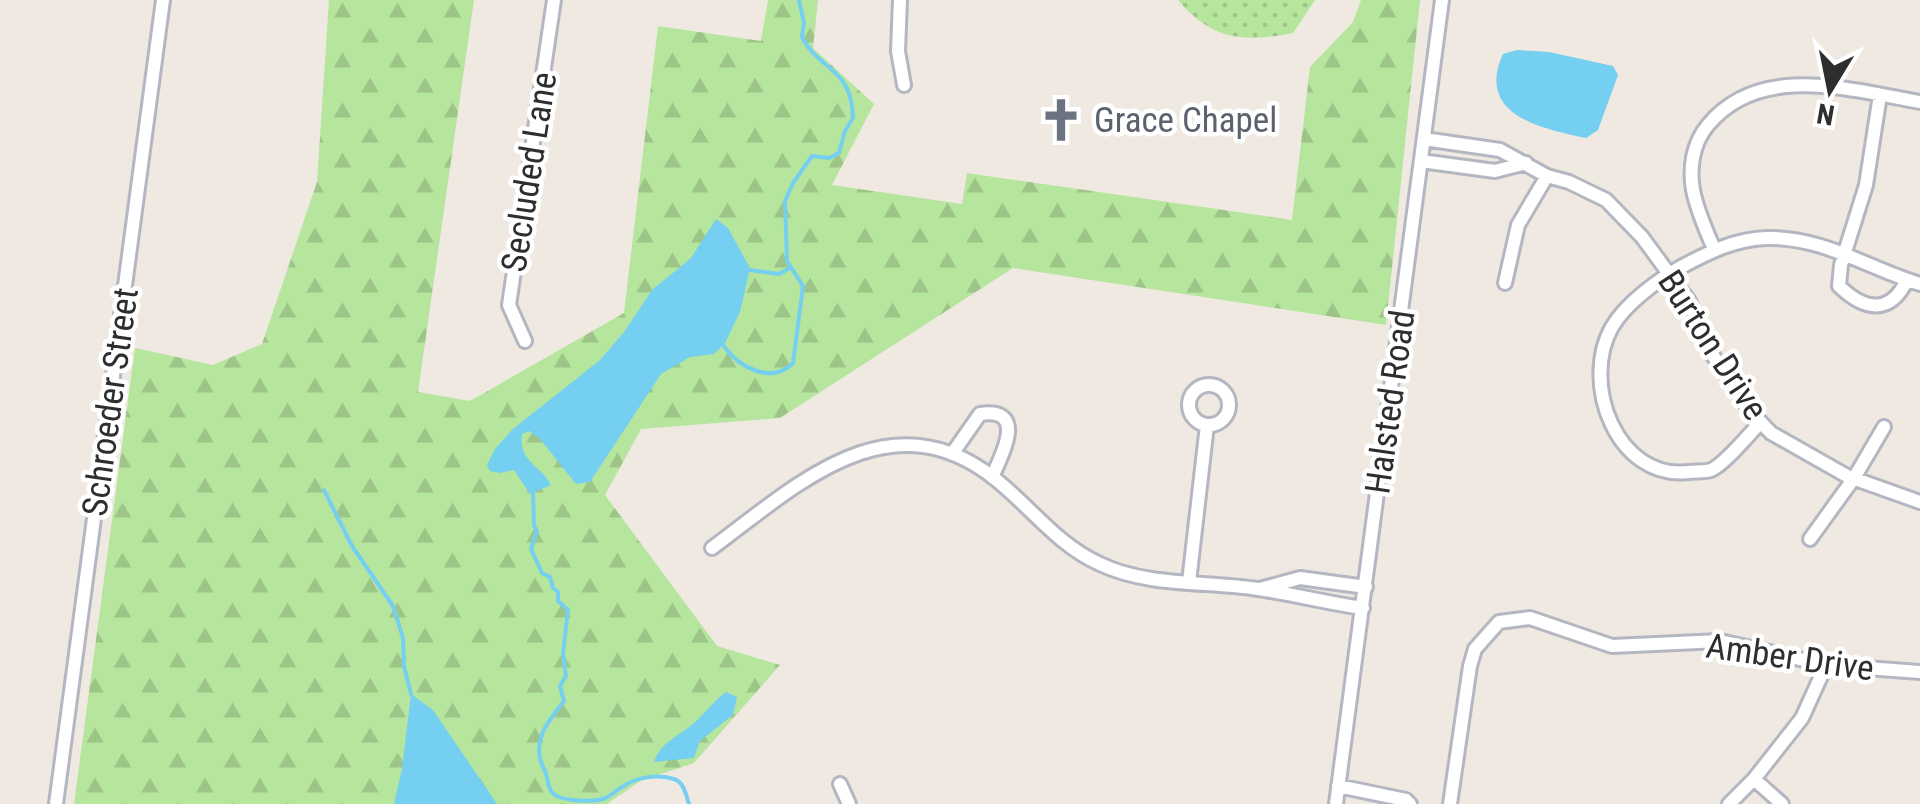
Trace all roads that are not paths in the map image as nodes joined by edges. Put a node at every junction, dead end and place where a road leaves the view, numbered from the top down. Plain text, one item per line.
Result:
1 (164, 0) edge
2 (554, 0) edge
3 (900, 0) edge
4 (1442, 0) edge
5 (904, 84) dead end
6 (1880, 95) junction
7 (1920, 102) edge
8 (1424, 139) junction
9 (1422, 161) junction
10 (1526, 163) junction
11 (1546, 176) junction
12 (1714, 249) junction
13 (1846, 255) junction
14 (1669, 274) junction
15 (1914, 282) edge
16 (1506, 283) dead end
17 (525, 341) dead end
18 (1761, 422) junction
19 (1207, 425) dead end
20 (1884, 427) dead end
21 (952, 454) junction
22 (992, 477) junction
23 (1854, 478) junction
24 (1920, 502) edge
25 (1810, 540) dead end
26 (712, 548) dead end
27 (1189, 582) junction
28 (1366, 587) junction
29 (1259, 589) junction
30 (1363, 608) junction
31 (1826, 665) junction
32 (1920, 672) edge
33 (1754, 779) junction
34 (840, 784) dead end
35 (1338, 786) junction
36 (56, 804) edge
37 (848, 804) edge
38 (1336, 804) edge
39 (1410, 804) edge
40 (1450, 804) edge
41 (1729, 804) edge
42 (1782, 804) edge

1 - 36 street, Schroeder Street
2 - 17 street, Secluded Lane
3 - 5 street
4 - 8 street, Halsted Road
6 - 7 street
6 - 12 street
6 - 13 street
8 - 9 street, Halsted Road
8 - 10 street, Burton Drive
9 - 10 street
9 - 28 street, Halsted Road
10 - 11 street, Burton Drive
11 - 14 street, Burton Drive
11 - 16 street
12 - 13 street
12 - 14 street
13 - 15 street
13 - 15 street
14 - 18 street, Burton Drive
14 - 18 street
18 - 23 street, Burton Drive
19 - 27 street
20 - 23 street
21 - 22 street
21 - 22 street
21 - 26 street
22 - 27 street
23 - 24 street, Burton Drive
23 - 25 street
27 - 29 street
28 - 29 street
28 - 30 street, Halsted Road
29 - 30 street
30 - 35 street, Halsted Road
31 - 32 street, Amber Drive
31 - 33 street
31 - 40 street, Amber Drive
33 - 41 street
33 - 42 street
34 - 37 street
35 - 38 street, Halsted Road
35 - 39 street

